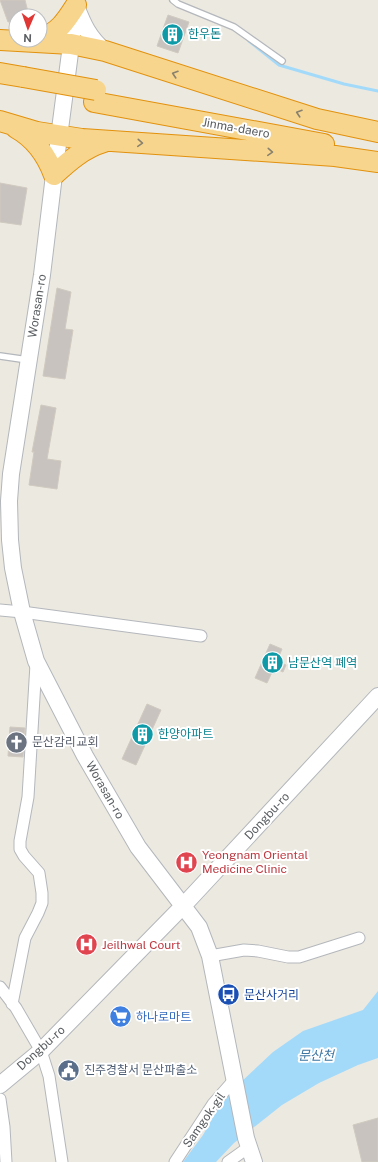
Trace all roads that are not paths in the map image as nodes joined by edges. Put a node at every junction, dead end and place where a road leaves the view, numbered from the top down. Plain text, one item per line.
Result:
1 (173, 0) edge
2 (76, 3) edge
3 (48, 36) edge
4 (48, 41) edge
5 (71, 44) junction
6 (104, 51) junction
7 (282, 61) dead end
8 (0, 73) edge
9 (22, 83) junction
10 (0, 85) edge
11 (95, 96) junction
12 (2, 121) edge
13 (378, 132) edge
14 (59, 136) junction
15 (106, 141) junction
16 (378, 141) edge
17 (378, 154) edge
18 (378, 162) edge
19 (54, 175) junction
20 (0, 356) edge
21 (29, 360) junction
22 (0, 610) edge
23 (22, 612) junction
24 (201, 636) dead end
25 (36, 661) junction
26 (378, 696) edge
27 (183, 906) junction
28 (359, 938) dead end
29 (210, 956) junction
30 (0, 987) edge
31 (12, 1004) junction
32 (41, 1051) junction
33 (235, 1079) junction
34 (0, 1085) edge
35 (0, 1098) edge
36 (249, 1149) edge
37 (6, 1162) edge
38 (62, 1162) edge
39 (175, 1162) edge
40 (228, 1162) edge

1 - 7 lane
2 - 3 highway
2 - 5 main road, Worasan-ro
2 - 6 main road
4 - 5 highway
5 - 6 highway
5 - 14 main road, Worasan-ro
13 -> 6 highway
8 - 9 highway
9 - 10 highway
9 - 11 highway
11 - 16 highway, Jinma-daero
11 - 17 highway, Jinma-daero
12 - 14 highway
12 - 19 highway
14 - 15 highway
14 - 19 main road, Worasan-ro
15 -> 18 highway
15 - 19 highway
19 - 21 main road, Worasan-ro
20 - 21 lane
21 - 23 main road, Worasan-ro
22 - 23 street
23 - 24 street
23 - 25 main road, Worasan-ro
25 - 27 main road, Worasan-ro
25 - 31 street
26 - 27 main road, Dongbu-ro
27 - 29 main road, Worasan-ro
27 - 32 main road, Dongbu-ro
28 - 29 street
29 - 33 main road, Worasan-ro
30 - 31 street
31 - 32 street
32 - 34 main road, Dongbu-ro
32 - 38 street
33 - 36 main road, Worasan-ro
33 - 39 street, Samgok-gil
35 - 37 street
36 - 40 street

